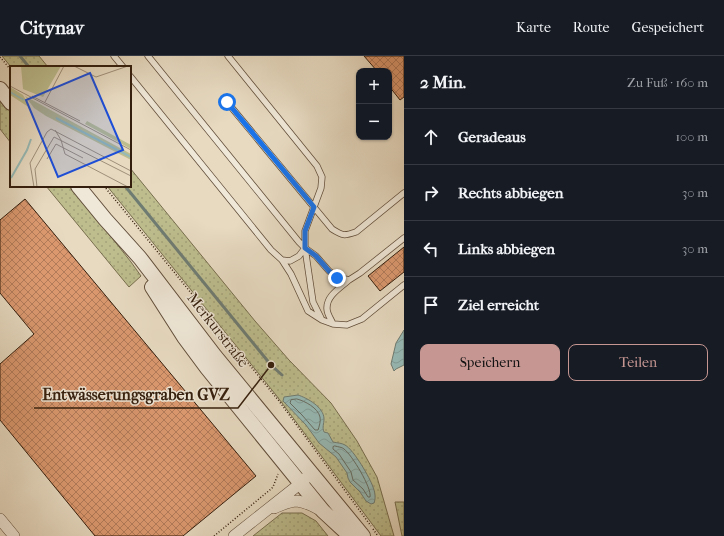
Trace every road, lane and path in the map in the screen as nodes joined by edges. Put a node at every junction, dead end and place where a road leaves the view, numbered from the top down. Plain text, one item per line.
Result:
1 (114, 56) edge
2 (148, 56) edge
3 (228, 56) edge
4 (0, 57) edge
5 (122, 66) edge
6 (10, 69) edge
7 (131, 77) edge
8 (0, 89) edge
9 (10, 102) edge
10 (227, 102) dead end
11 (79, 187) edge
12 (105, 187) edge
13 (404, 193) edge
14 (314, 207) junction
15 (105, 219) junction
16 (404, 238) edge
17 (305, 248) junction
18 (282, 260) junction
19 (349, 280) junction
20 (404, 285) edge
21 (322, 320) junction
22 (333, 324) junction
23 (280, 457) junction
24 (311, 473) junction
25 (301, 483) junction
26 (264, 511) junction
27 (323, 511) junction
28 (0, 520) edge
29 (14, 536) edge
30 (214, 536) edge
31 (234, 536) edge
32 (350, 536) edge
33 (363, 536) edge
34 (378, 536) edge

1 - 5 lane
2 - 17 lane
3 - 14 lane
4 - 6 path
7 - 18 lane
8 - 9 street
10 - 14 lane
11 - 15 street, Merkurstraße
12 - 34 path
13 - 14 lane
14 - 17 lane
15 - 23 street, Merkurstraße
15 - 24 street, Merkurstraße
16 - 19 lane
17 - 18 lane
17 - 19 lane
17 - 21 lane
18 - 21 lane
19 - 22 lane
20 - 22 lane
21 - 22 lane
23 - 25 street, Merkurstraße
23 - 30 path
24 - 25 street
24 - 33 street, Merkurstraße
25 - 26 street
25 - 27 street, Merkurstraße
26 - 27 street
26 - 31 street
27 - 32 street, Merkurstraße
28 - 29 street

